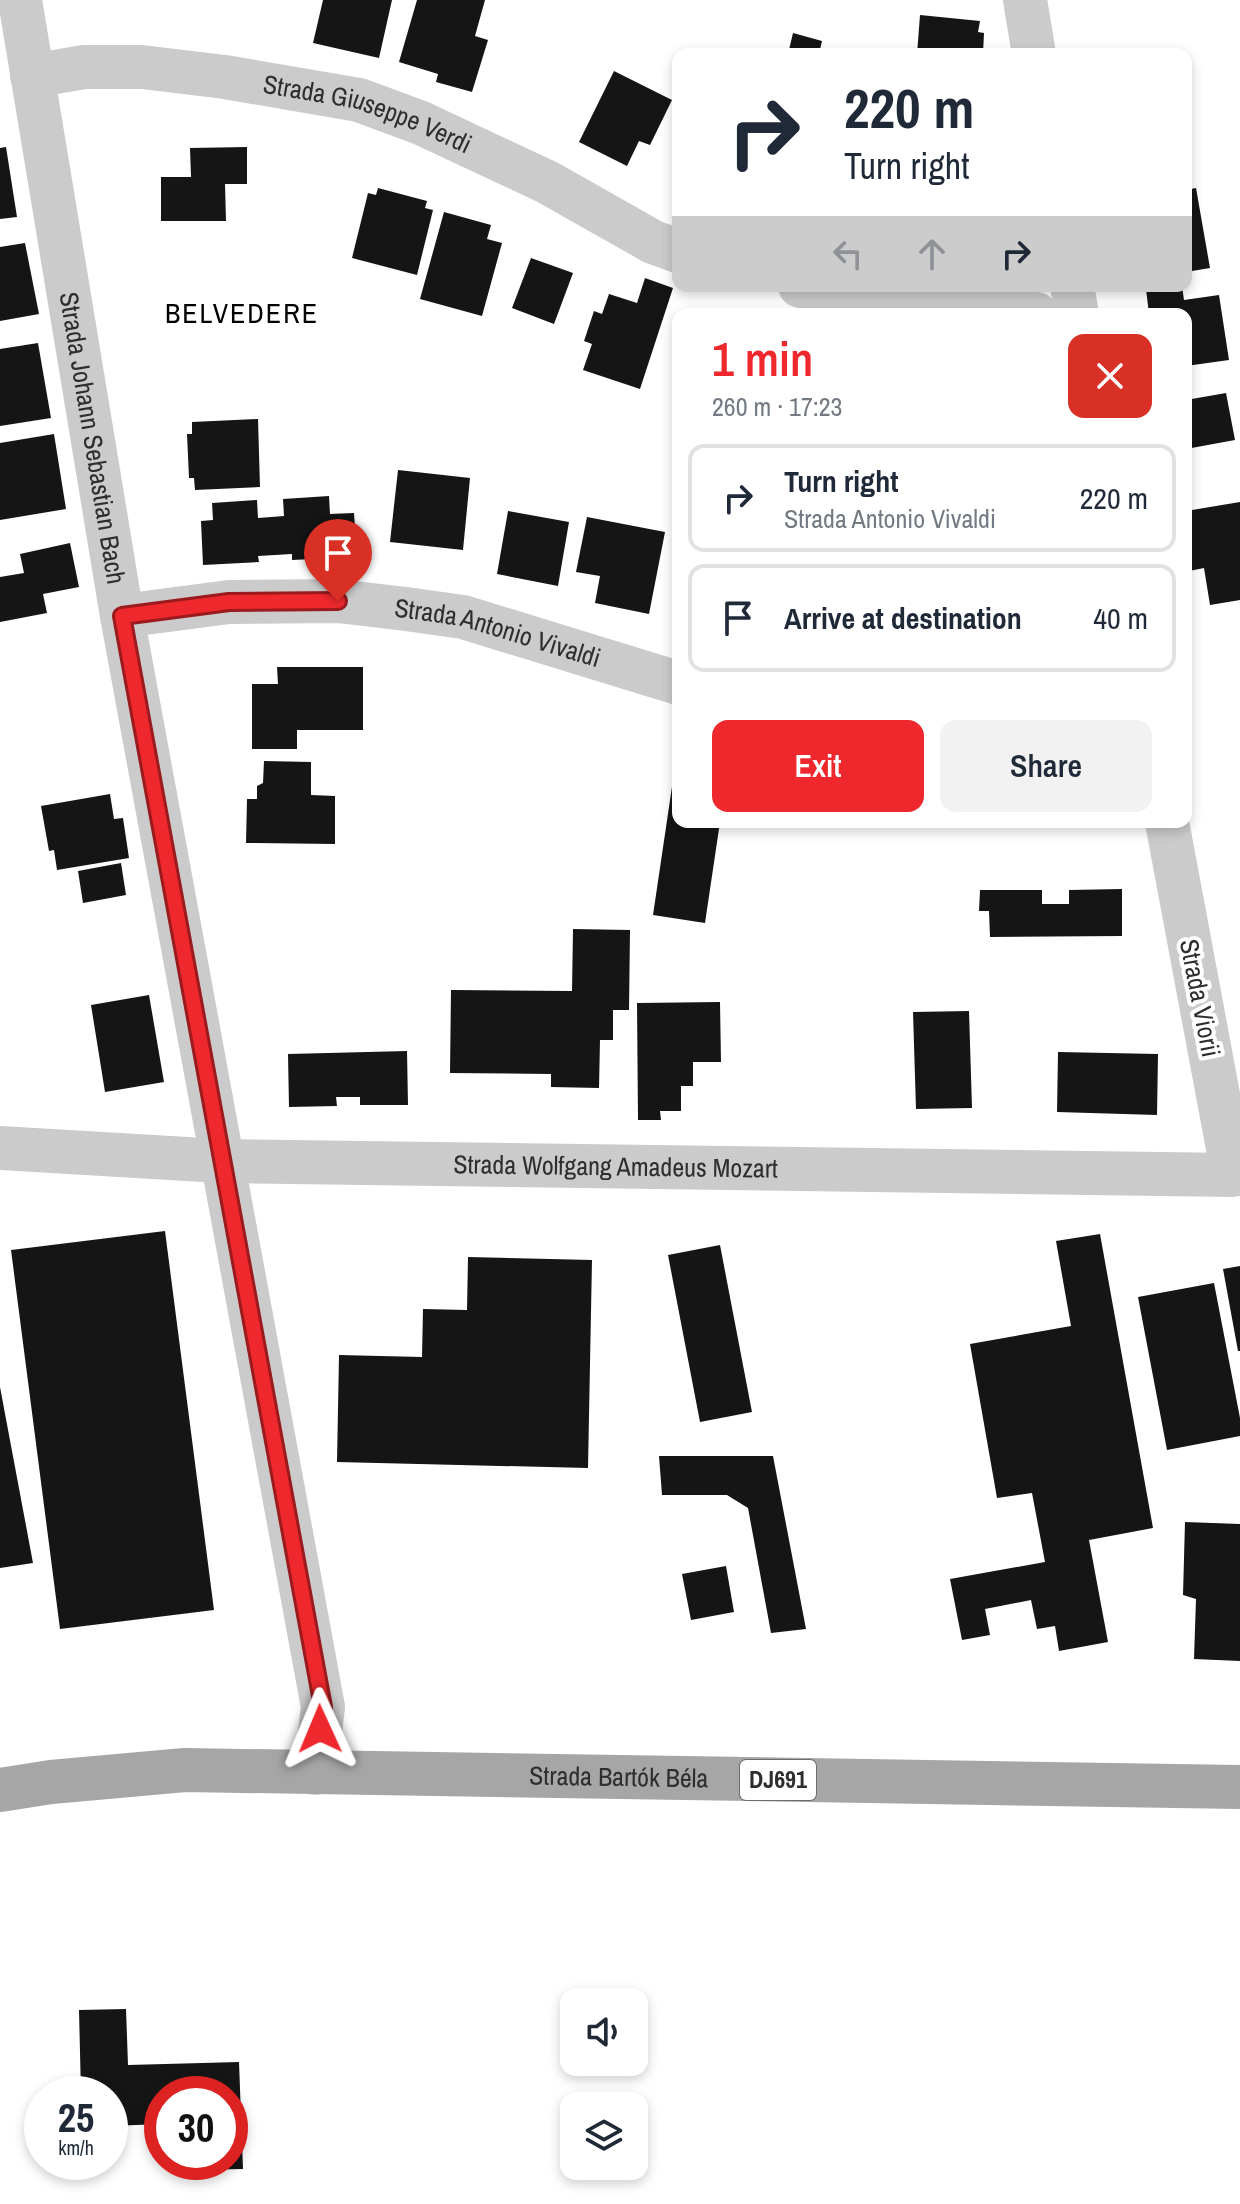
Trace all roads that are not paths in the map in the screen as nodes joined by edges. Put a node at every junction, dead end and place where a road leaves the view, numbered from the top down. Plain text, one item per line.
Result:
1 (20, 0) edge
2 (1025, 0) edge
3 (1033, 48) edge
4 (32, 76) junction
5 (672, 249) edge
6 (839, 292) edge
7 (974, 308) edge
8 (122, 616) junction
9 (672, 681) edge
10 (1168, 828) edge
11 (0, 1148) edge
12 (221, 1161) junction
13 (1233, 1175) joint
14 (315, 1773) junction
15 (1240, 1787) edge
16 (0, 1790) edge

1 - 4 street, Strada Johann Sebastian Bach
2 - 3 street
4 - 5 street, Strada Giuseppe Verdi
4 - 8 street, Strada Johann Sebastian Bach
6 - 7 street
8 - 9 street, Strada Antonio Vivaldi
8 - 12 street, Strada Johann Sebastian Bach
10 - 13 street, Strada Viorii
11 - 12 street, Strada Wolfgang Amadeus Mozart
12 - 13 street, Strada Wolfgang Amadeus Mozart
12 - 14 street, Strada Johann Sebastian Bach
14 - 15 main road, Strada Bartók Béla / DJ691
14 - 16 main road, Strada Bartók Béla / DJ691

